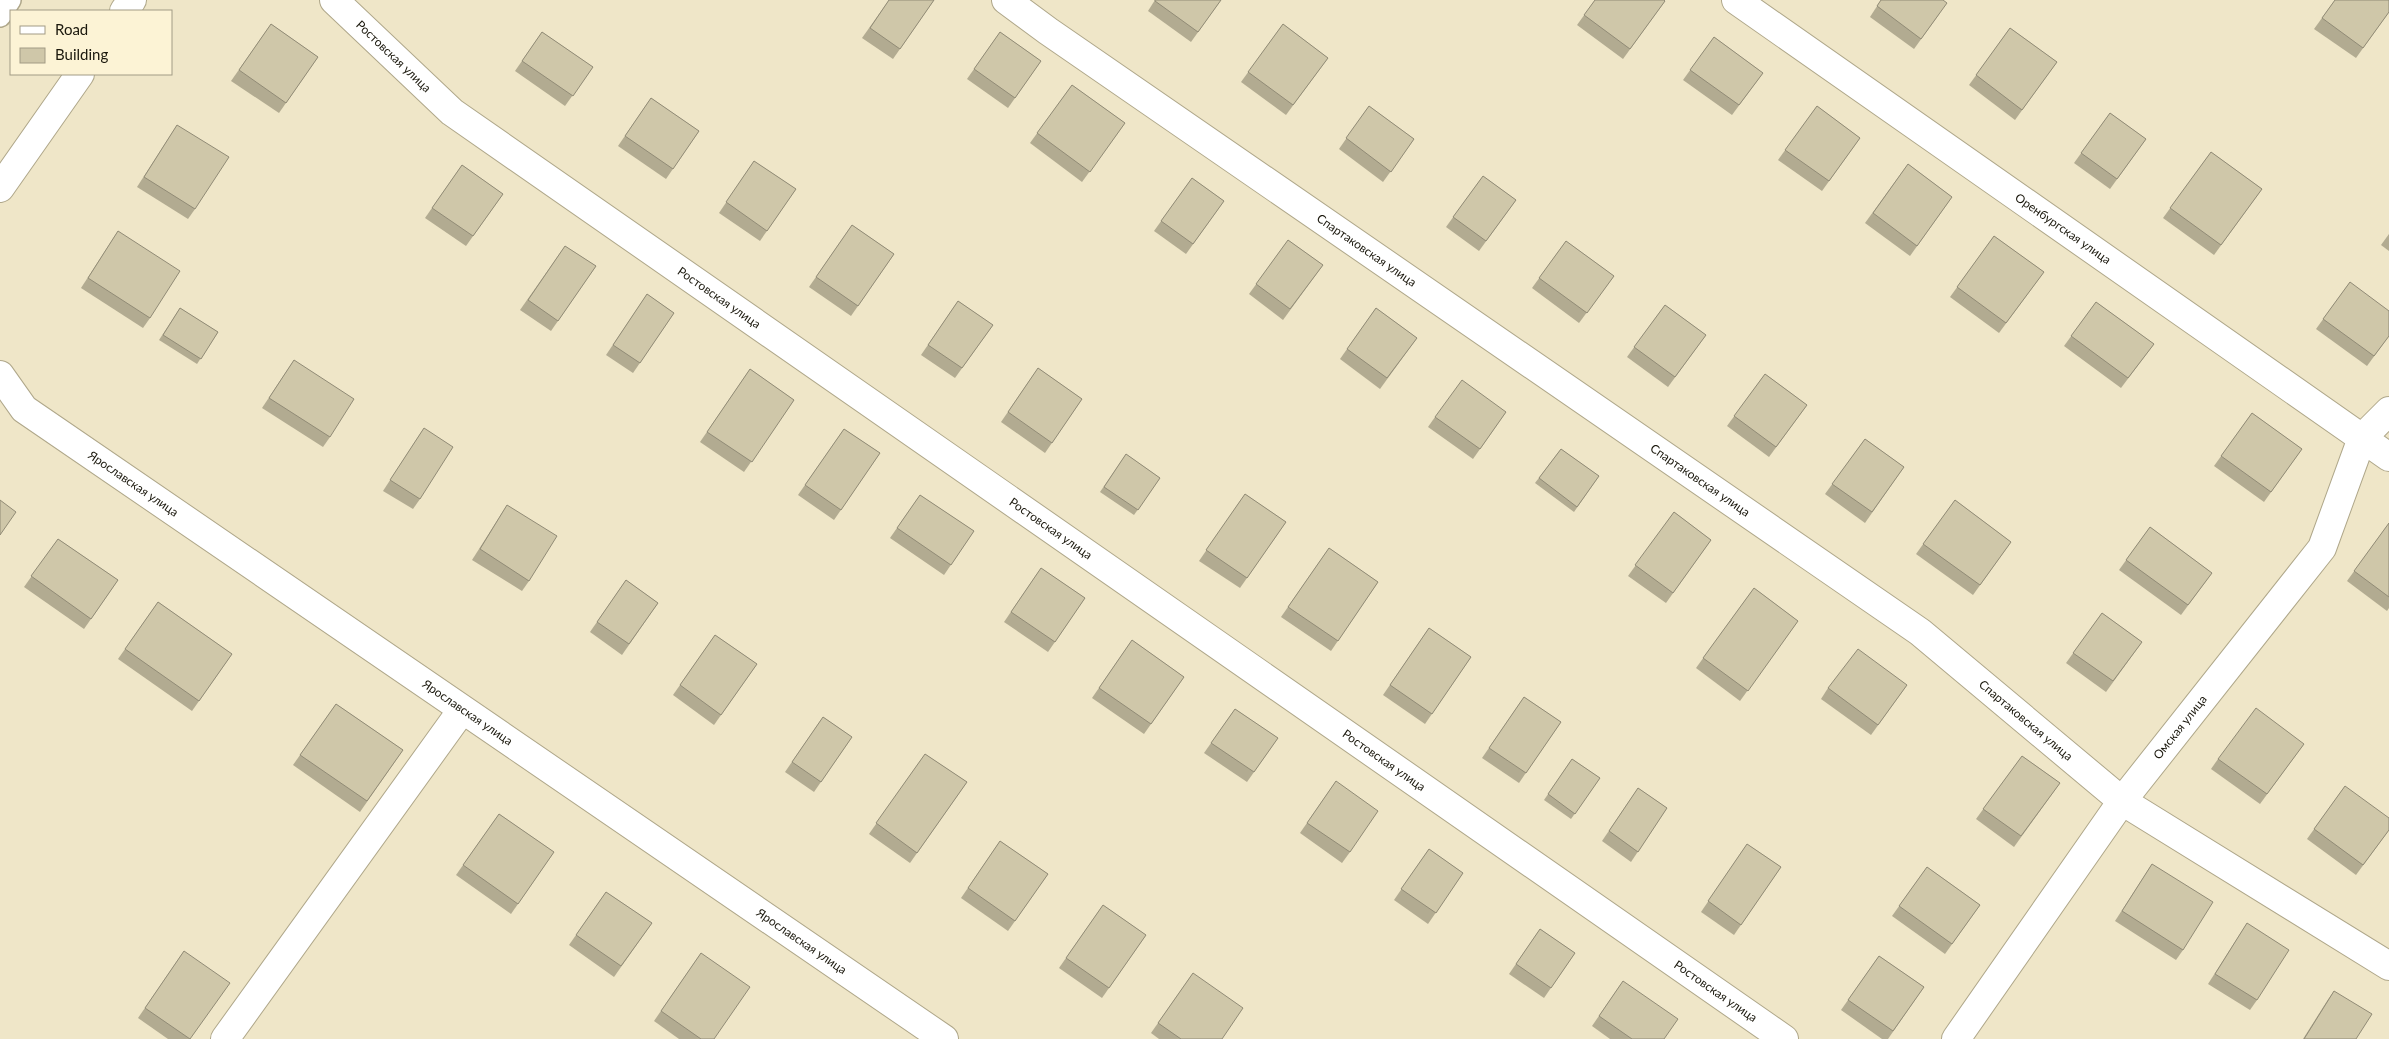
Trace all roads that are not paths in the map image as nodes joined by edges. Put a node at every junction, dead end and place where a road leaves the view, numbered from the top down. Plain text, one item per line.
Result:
1 (10, 0) edge
2 (334, 0) edge
3 (1006, 0) edge
4 (1736, 0) edge
5 (0, 16) edge
6 (79, 75) edge
7 (0, 188) edge
8 (0, 375) edge
9 (2389, 411) edge
10 (2362, 438) junction
11 (2389, 457) edge
12 (462, 710) junction
13 (2122, 801) junction
14 (2389, 966) edge
15 (225, 1039) edge
16 (944, 1039) edge
17 (1784, 1039) edge
18 (1956, 1039) edge

1 - 5 lane
2 - 17 street, Ростовская улица
3 - 13 street, Спартаковская улица
4 - 10 street, Оренбургская улица
6 - 7 street
8 - 12 street, Ярославская улица
9 - 10 street, Омская улица
10 - 11 street, Оренбургская улица
10 - 13 street, Омская улица
12 - 15 street
12 - 16 street, Ярославская улица
13 - 14 street, Спартаковская улица
13 - 18 street, Омская улица

